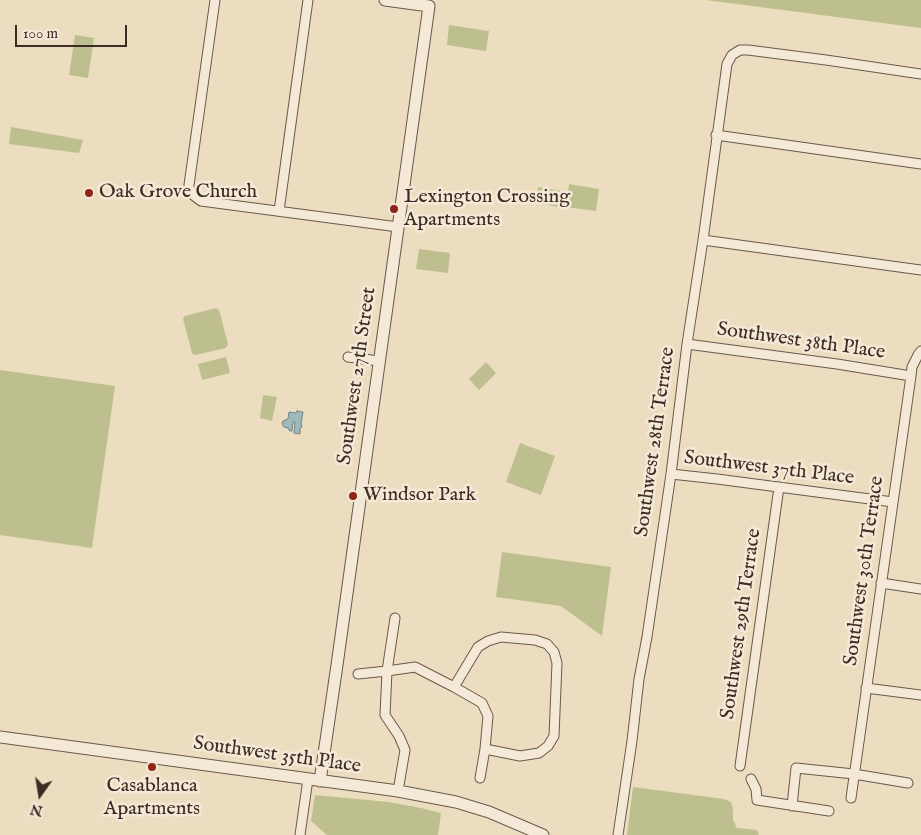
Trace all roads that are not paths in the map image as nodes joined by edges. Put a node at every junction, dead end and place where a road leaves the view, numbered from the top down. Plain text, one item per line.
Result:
1 (215, 0) edge
2 (308, 0) edge
3 (385, 0) edge
4 (429, 3) edge
5 (921, 74) edge
6 (716, 135) junction
7 (921, 164) edge
8 (279, 211) junction
9 (398, 227) junction
10 (703, 240) junction
11 (921, 270) edge
12 (687, 344) junction
13 (921, 351) edge
14 (348, 357) dead end
15 (379, 361) junction
16 (911, 376) junction
17 (671, 474) junction
18 (779, 487) junction
19 (893, 502) junction
20 (881, 583) junction
21 (921, 589) edge
22 (395, 618) dead end
23 (387, 671) junction
24 (358, 674) dead end
25 (454, 687) junction
26 (866, 688) junction
27 (921, 695) edge
28 (0, 737) edge
29 (485, 749) junction
30 (740, 766) dead end
31 (854, 774) junction
32 (480, 778) dead end
33 (308, 779) junction
34 (751, 779) dead end
35 (320, 781) junction
36 (908, 783) dead end
37 (398, 791) junction
38 (851, 798) dead end
39 (792, 806) junction
40 (829, 811) dead end
41 (300, 835) edge
42 (542, 835) edge
43 (618, 835) edge

1 - 8 street
2 - 8 street
3 - 4 street
4 - 9 street, Southwest 27th Street
5 - 6 street, Southwest 28th Terrace
6 - 7 street
6 - 10 street, Southwest 28th Terrace
8 - 9 street
9 - 15 street, Southwest 27th Street
10 - 11 street
10 - 12 street, Southwest 28th Terrace
12 - 16 street, Southwest 38th Place
12 - 17 street, Southwest 28th Terrace
13 - 16 street, Southwest 30th Terrace
14 - 15 street
15 - 35 street, Southwest 27th Street
16 - 19 street, Southwest 30th Terrace
17 - 18 street, Southwest 37th Place
17 - 43 street, Southwest 28th Terrace
18 - 19 street, Southwest 37th Place
18 - 30 street, Southwest 29th Terrace
19 - 20 street, Southwest 30th Terrace
20 - 21 street
20 - 26 street, Southwest 30th Terrace
22 - 23 street
23 - 24 street
23 - 25 street
23 - 37 street
25 - 29 street
25 - 29 street
26 - 27 street
26 - 31 street, Southwest 30th Terrace
28 - 33 street, Southwest 35th Place
29 - 32 street
31 - 36 street
31 - 38 street, Southwest 30th Terrace
31 - 39 street
33 - 35 street, Southwest 35th Place
33 - 41 street
34 - 39 street
35 - 37 street, Southwest 35th Place
37 - 42 street, Southwest 35th Place
39 - 40 street

